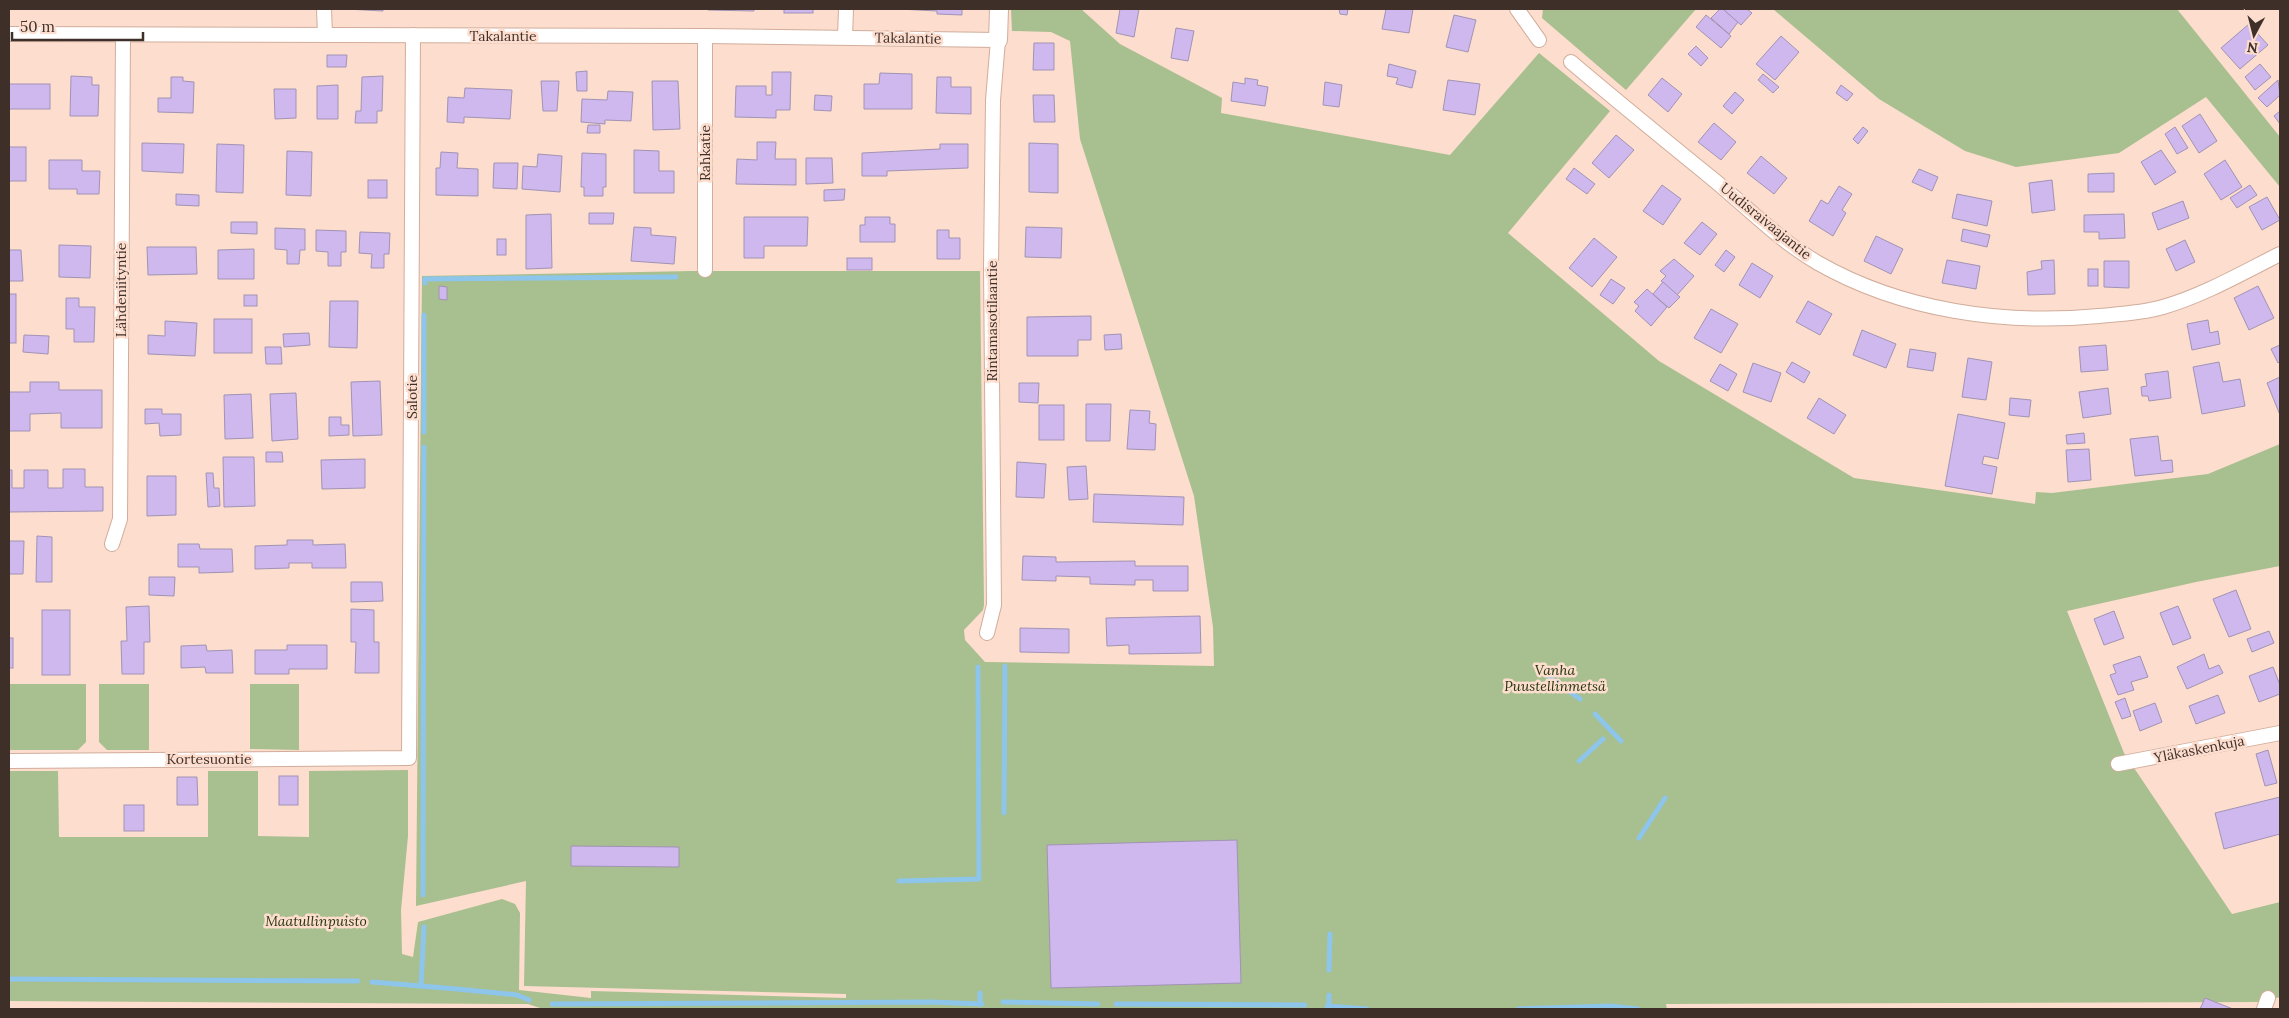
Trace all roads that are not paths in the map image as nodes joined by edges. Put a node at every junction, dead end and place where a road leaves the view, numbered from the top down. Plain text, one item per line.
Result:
1 (324, 9) edge
2 (846, 9) edge
3 (999, 9) edge
4 (1518, 9) edge
5 (9, 34) edge
6 (325, 35) junction
7 (413, 35) junction
8 (123, 36) junction
9 (705, 36) junction
10 (845, 38) junction
11 (998, 40) junction
12 (1539, 40) dead end
13 (1571, 62) dead end
14 (2280, 254) edge
15 (705, 270) dead end
16 (112, 544) dead end
17 (987, 633) dead end
18 (2280, 733) edge
19 (409, 758) joint
20 (9, 761) edge
21 (2118, 764) dead end

1 - 6 street
2 - 10 street
3 - 11 street, Rintamasotilaantie
4 - 12 street
5 - 8 street, Takalantie
6 - 7 street, Takalantie
6 - 8 street, Takalantie
7 - 9 street, Takalantie
7 - 19 street, Salotie
8 - 16 street, Lähdeniityntie
9 - 10 street, Takalantie
9 - 15 street, Rahkatie
10 - 11 street, Takalantie
11 - 17 street, Rintamasotilaantie
13 - 14 street, Uudisraivaajantie
18 - 21 street, Yläkaskenkuja
19 - 20 street, Kortesuontie

